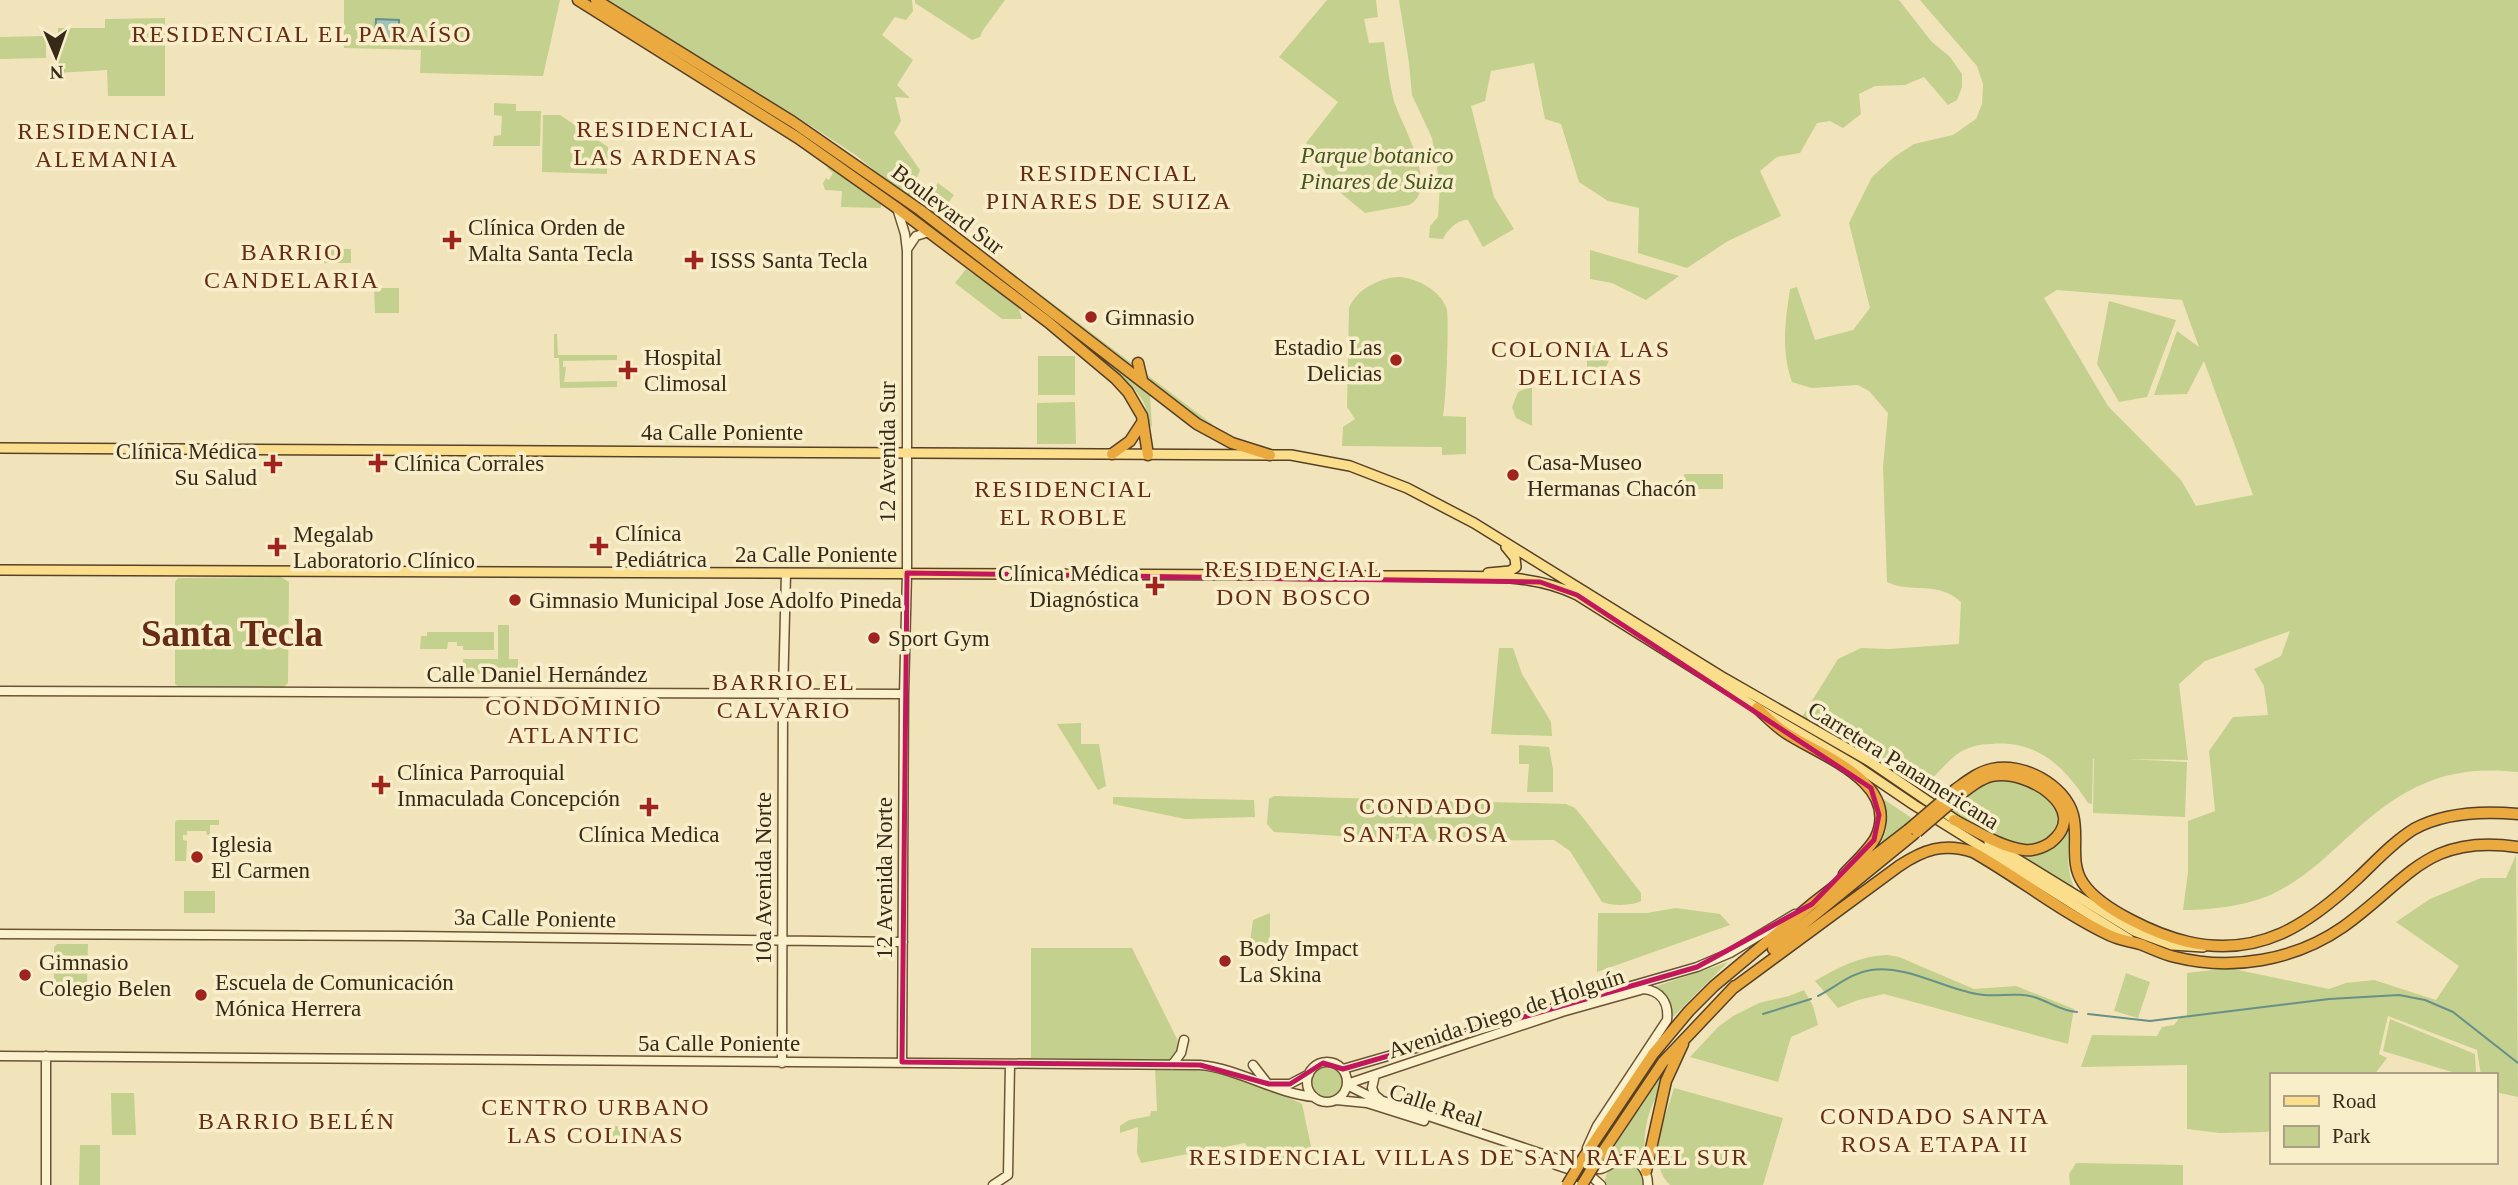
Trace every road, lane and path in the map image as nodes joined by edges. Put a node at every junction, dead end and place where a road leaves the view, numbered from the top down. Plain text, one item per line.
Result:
1 (578, 0) edge
2 (596, 0) edge
3 (897, 208) junction
4 (929, 232) junction
5 (907, 251) junction
6 (1138, 363) dead end
7 (1142, 380) junction
8 (1143, 421) junction
9 (0, 448) edge
10 (907, 453) junction
11 (1112, 454) junction
12 (1148, 455) junction
13 (1270, 455) junction
14 (1498, 538) junction
15 (0, 570) edge
16 (786, 573) junction
17 (907, 573) junction
18 (1458, 577) junction
19 (0, 691) edge
20 (783, 694) junction
21 (904, 694) junction
22 (1756, 708) junction
23 (1958, 792) junction
24 (2518, 814) edge
25 (1954, 820) junction
26 (1911, 832) junction
27 (2518, 846) edge
28 (1827, 892) junction
29 (1812, 904) junction
30 (0, 934) edge
31 (783, 940) junction
32 (902, 942) junction
33 (2140, 944) junction
34 (2222, 947) junction
35 (1732, 989) junction
36 (1697, 1024) junction
37 (1184, 1040) dead end
38 (0, 1056) edge
39 (46, 1056) junction
40 (902, 1062) junction
41 (782, 1063) junction
42 (1010, 1064) junction
43 (1172, 1065) junction
44 (1253, 1065) dead end
45 (1343, 1069) junction
46 (1309, 1074) junction
47 (1376, 1075) junction
48 (1268, 1083) junction
49 (1347, 1084) junction
50 (1314, 1097) junction
51 (1336, 1100) junction
52 (1382, 1101) junction
53 (1584, 1156) junction
54 (1611, 1165) junction
55 (1646, 1171) junction
56 (46, 1185) edge
57 (993, 1185) edge
58 (1567, 1185) edge
59 (1582, 1185) edge
60 (1602, 1185) edge
61 (1648, 1185) edge

1 - 3 highway, Boulevard Sur
2 - 7 highway, Boulevard Sur
3 - 4 highway, Boulevard Sur
3 - 5 street, 12 Avenida Sur
4 - 5 street
4 - 8 highway, Boulevard Sur
5 - 10 street, 12 Avenida Sur
6 - 7 highway
7 - 13 highway, Boulevard Sur
8 - 11 highway
8 - 12 highway, Boulevard Sur
9 - 10 main road, 4a Calle Poniente
10 - 11 main road, 4a Calle Poniente
10 - 17 street, 12 Avenida Sur
11 - 12 main road, 4a Calle Poniente
12 - 13 main road, 4a Calle Poniente
13 - 14 main road, Carretera Panamericana
14 - 18 main road
14 - 25 main road, Carretera Panamericana
15 - 16 main road, 2a Calle Poniente
16 - 17 main road, 2a Calle Poniente
16 - 20 street, 10a Avenida Norte
17 - 18 main road, 2a Calle Poniente
17 - 21 street, 12 Avenida Sur
18 - 22 main road, Carretera Panamericana
19 - 20 street, Calle Daniel Hernández
20 - 21 street, Calle Daniel Hernández
20 - 31 street, 10a Avenida Norte
21 - 32 street, 12 Avenida Norte
22 - 28 highway
22 - 33 main road, Carretera Panamericana
23 - 25 highway
23 - 26 highway, bridge
23 - 34 highway
24 - 34 highway, Carretera Panamericana
25 - 34 main road, Carretera Panamericana
26 - 28 highway
26 - 35 highway
27 - 33 highway, Carretera Panamericana
28 - 29 highway
29 - 45 street, Avenida Diego de Holguín
29 - 53 highway
30 - 31 street, 3a Calle Poniente
31 - 32 street, 3a Calle Poniente
31 - 41 street, 10a Avenida Norte
32 - 40 street, 12 Avenida Norte
33 - 35 highway
35 - 36 highway
36 - 55 highway
36 - 59 highway, bridge
37 - 43 street
38 - 39 street, 5a Calle Poniente
39 - 41 street, 5a Calle Poniente
39 - 56 street
40 - 41 street, 5a Calle Poniente
40 - 42 street, 5a Calle Poniente
42 - 43 street, 5a Calle Poniente
42 - 57 street
43 - 48 street, 5a Calle Poniente
44 - 48 street
45 - 46 street
45 - 49 street
46 - 48 street
46 - 50 street
47 - 49 street, Avenida Diego de Holguín
47 - 52 street
47 - 53 street, Avenida Diego de Holguín
48 - 50 street, 5a Calle Poniente
49 - 51 street
49 - 52 street, Calle Real
50 - 51 street
51 - 60 street, Calle Real
52 - 54 street, Calle Real
53 - 58 highway, bridge
54 - 55 street, Calle Real
54 - 60 street
55 - 61 street

